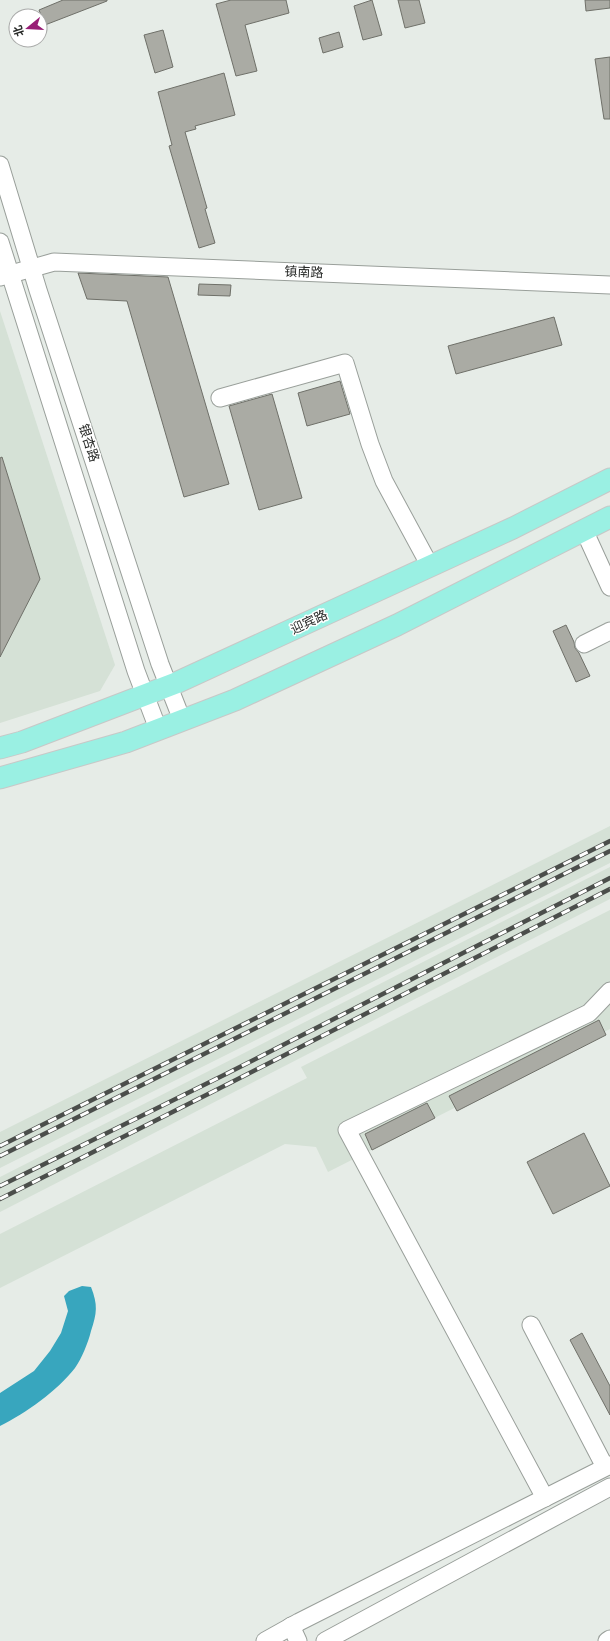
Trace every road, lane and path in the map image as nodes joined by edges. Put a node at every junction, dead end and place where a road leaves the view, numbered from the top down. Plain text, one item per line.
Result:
1 (0, 165) edge
2 (0, 242) edge
3 (32, 268) junction
4 (5, 275) edge
5 (610, 285) edge
6 (220, 398) dead end
7 (610, 479) edge
8 (610, 517) edge
9 (584, 530) junction
10 (430, 566) junction
11 (610, 587) edge
12 (610, 631) edge
13 (584, 644) dead end
14 (169, 686) junction
15 (145, 695) junction
16 (182, 720) junction
17 (158, 729) junction
18 (0, 748) edge
19 (0, 778) edge
20 (610, 991) edge
21 (531, 1326) dead end
22 (608, 1466) edge
23 (610, 1487) edge
24 (545, 1498) junction
25 (294, 1634) edge
26 (610, 1639) edge
27 (265, 1641) edge
28 (325, 1641) edge
29 (607, 1641) edge

1 - 3 street, 银杏路
2 - 4 street, 银杏路
3 - 4 street, 镇南路
3 - 5 street, 镇南路
3 - 14 street, 银杏路
4 - 15 street, 银杏路
6 - 10 street
7 - 10 main road, 迎宾路
8 - 9 main road
9 - 11 street
9 - 16 main road
10 - 14 main road, 迎宾路
12 - 13 street
14 - 15 main road, 迎宾路
14 - 16 street, 银杏路
15 - 17 street, 银杏路
15 - 18 main road, 迎宾路
16 - 17 main road
17 - 19 main road
20 - 24 street
21 - 22 street
22 - 24 street
23 - 28 street
24 - 25 street
25 - 27 street
26 - 29 street

